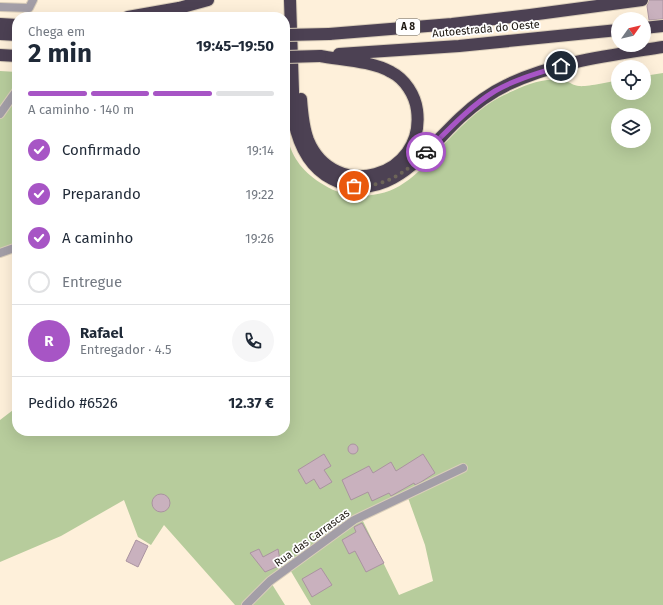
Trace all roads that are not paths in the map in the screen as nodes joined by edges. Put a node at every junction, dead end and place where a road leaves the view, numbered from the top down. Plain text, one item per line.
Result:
1 (33, 0) edge
2 (208, 0) edge
3 (290, 0) edge
4 (298, 0) edge
5 (642, 0) edge
6 (0, 7) edge
7 (156, 12) edge
8 (0, 24) edge
9 (12, 25) edge
10 (663, 26) edge
11 (651, 27) edge
12 (611, 31) edge
13 (0, 34) edge
14 (12, 35) edge
15 (290, 35) edge
16 (663, 47) edge
17 (0, 55) edge
18 (12, 56) edge
19 (320, 56) junction
20 (290, 57) edge
21 (12, 97) edge
22 (0, 114) edge
23 (12, 249) edge
24 (0, 253) edge
25 (463, 468) dead end
26 (246, 605) edge

1 - 6 street
2 - 7 highway
3 - 16 highway
4 - 19 highway
5 - 15 highway, Autoestrada do Oeste / A 8, bridge
8 - 9 highway
10 - 11 highway
12 - 19 highway, Autoestrada do Oeste / A 8
13 - 14 highway
17 - 18 highway
19 - 20 highway, Autoestrada do Oeste / A 8, bridge
21 - 22 street
23 - 24 street
25 - 26 street, Rua das Carrascas

